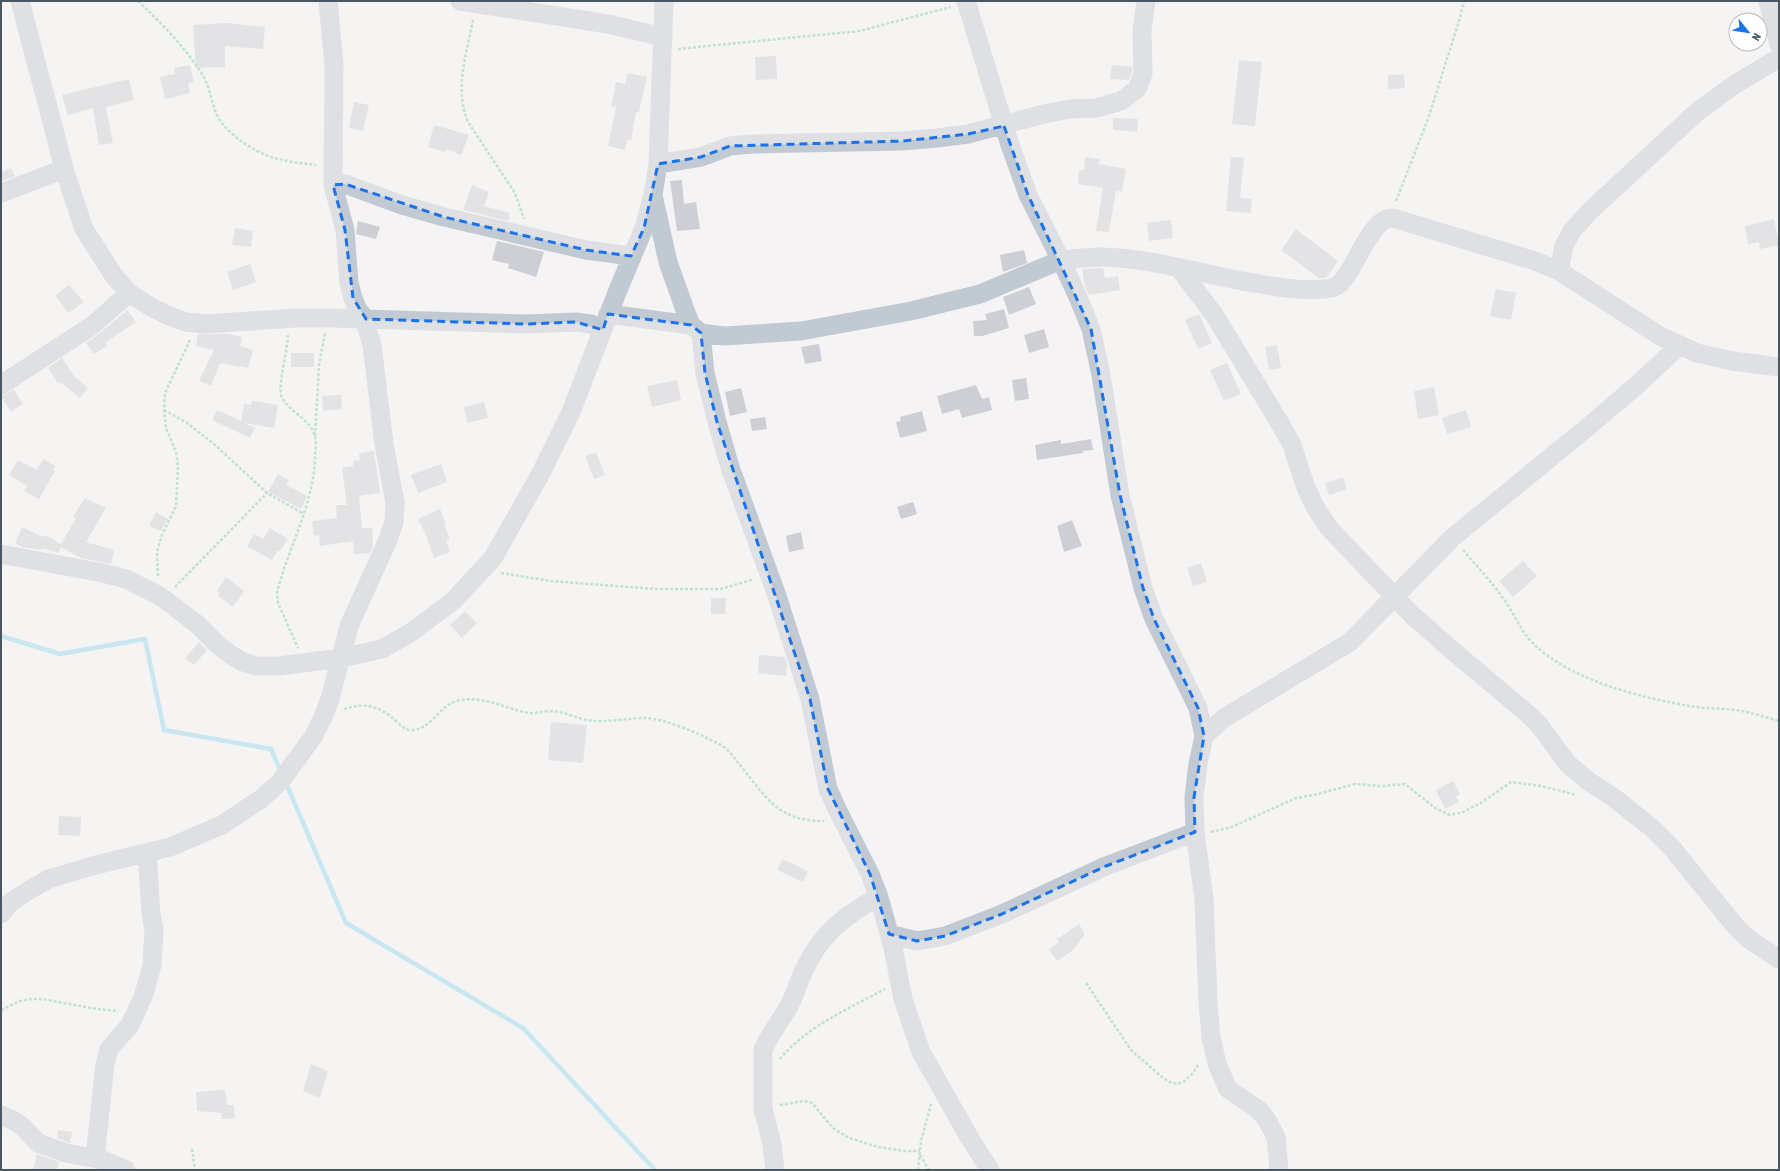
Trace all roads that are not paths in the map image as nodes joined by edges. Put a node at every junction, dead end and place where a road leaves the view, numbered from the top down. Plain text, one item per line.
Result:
1 (20, 1) edge
2 (328, 1) edge
3 (664, 1) edge
4 (1146, 1) edge
5 (1768, 1) edge
6 (468, 2) edge
7 (967, 2) edge
8 (1779, 42) edge
9 (663, 44) junction
10 (1779, 58) edge
11 (1004, 126) junction
12 (658, 164) junction
13 (64, 169) junction
14 (333, 185) junction
15 (1, 193) edge
16 (653, 194) junction
17 (631, 256) junction
18 (1061, 260) junction
19 (1179, 268) junction
20 (1559, 272) junction
21 (129, 293) junction
22 (365, 319) junction
23 (606, 322) junction
24 (696, 329) junction
25 (1679, 346) junction
26 (1779, 367) edge
27 (1, 385) edge
28 (1, 554) edge
29 (1395, 597) junction
30 (341, 658) junction
31 (1204, 736) junction
32 (1195, 832) junction
33 (147, 853) junction
34 (879, 897) junction
35 (1, 914) edge
36 (889, 934) junction
37 (1779, 959) edge
38 (1, 1115) edge
39 (95, 1158) junction
40 (126, 1170) edge
41 (775, 1170) edge
42 (990, 1170) edge
43 (1279, 1170) edge

1 - 13 street
2 - 14 street
3 - 9 street
4 - 11 street
5 - 8 street
6 - 9 street
7 - 11 street
9 - 12 street
10 - 20 street
11 - 12 street
11 - 18 street
12 - 16 street
13 - 15 street
13 - 21 street
14 - 17 street
14 - 22 street
16 - 17 street
16 - 24 street
17 - 23 street
18 - 19 street
18 - 24 street
18 - 31 street
19 - 20 street
19 - 29 street
20 - 25 street
21 - 22 street
21 - 27 street
22 - 23 street
22 - 30 street
23 - 24 street
23 - 30 street
24 - 34 street
25 - 26 street
25 - 29 street
28 - 30 street
29 - 31 street
29 - 37 street
30 - 33 street
31 - 32 street
32 - 36 street
32 - 43 street
33 - 35 street
33 - 39 street
34 - 36 street
34 - 41 street
36 - 42 street
38 - 39 street
39 - 40 street

